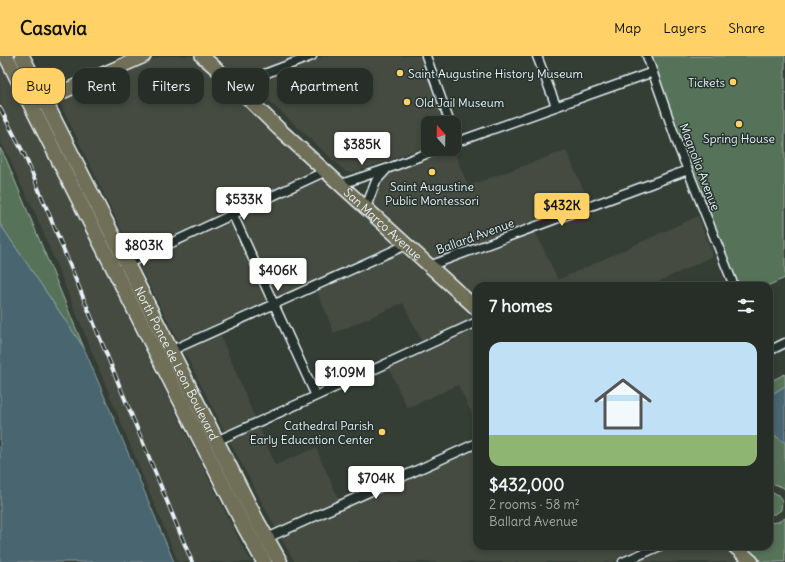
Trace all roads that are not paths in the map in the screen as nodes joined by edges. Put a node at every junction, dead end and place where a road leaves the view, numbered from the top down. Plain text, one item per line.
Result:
1 (6, 56) edge
2 (22, 56) edge
3 (144, 56) edge
4 (312, 56) edge
5 (426, 56) edge
6 (537, 56) edge
7 (647, 56) edge
8 (204, 57) edge
9 (14, 68) edge
10 (26, 68) edge
11 (216, 68) edge
12 (269, 72) edge
13 (653, 72) junction
14 (65, 91) edge
15 (38, 104) edge
16 (39, 104) edge
17 (253, 104) edge
18 (556, 106) junction
19 (447, 116) edge
20 (461, 141) edge
21 (421, 156) edge
22 (389, 168) junction
23 (326, 170) junction
24 (688, 170) junction
25 (341, 184) junction
26 (366, 207) junction
27 (234, 214) junction
28 (406, 245) junction
29 (127, 264) junction
30 (428, 266) junction
31 (114, 270) junction
32 (732, 282) edge
33 (276, 304) junction
34 (473, 305) edge
35 (473, 324) edge
36 (785, 343) edge
37 (773, 349) edge
38 (164, 354) junction
39 (316, 396) junction
40 (210, 443) junction
41 (473, 445) edge
42 (267, 538) junction
43 (254, 544) junction
44 (651, 550) edge
45 (738, 550) edge
46 (264, 562) edge
47 (280, 562) edge
48 (623, 562) edge
49 (752, 562) edge

1 - 9 highway, North Ponce de Leon Boulevard
2 - 10 highway, North Ponce de Leon Boulevard
3 - 14 main road
4 - 12 street
5 - 19 street
6 - 18 street
7 - 13 street, Magnolia Avenue
8 - 11 main road, San Marco Avenue
13 - 18 street
13 - 24 street, Magnolia Avenue
15 - 31 highway, North Ponce de Leon Boulevard
16 - 29 highway, North Ponce de Leon Boulevard
17 - 23 main road, San Marco Avenue
18 - 20 street
21 - 22 street
22 - 25 street
22 - 26 street
23 - 25 main road, San Marco Avenue
23 - 27 street
24 - 30 street, Ballard Avenue
24 - 32 street, Magnolia Avenue
25 - 26 main road, San Marco Avenue
26 - 28 main road, San Marco Avenue
27 - 29 street
27 - 33 street
28 - 30 main road, San Marco Avenue
28 - 33 street
29 - 31 street
29 - 38 highway, North Ponce de Leon Boulevard
30 - 34 main road, San Marco Avenue
31 - 38 highway, North Ponce de Leon Boulevard
33 - 38 street
33 - 39 street
35 - 39 street
36 - 37 street
38 - 40 highway, North Ponce de Leon Boulevard
39 - 40 street
40 - 42 highway, North Ponce de Leon Boulevard
40 - 43 highway, North Ponce de Leon Boulevard
41 - 42 street
42 - 43 street
42 - 47 highway, North Ponce de Leon Boulevard
43 - 46 highway, North Ponce de Leon Boulevard
44 - 48 street
45 - 49 main road

